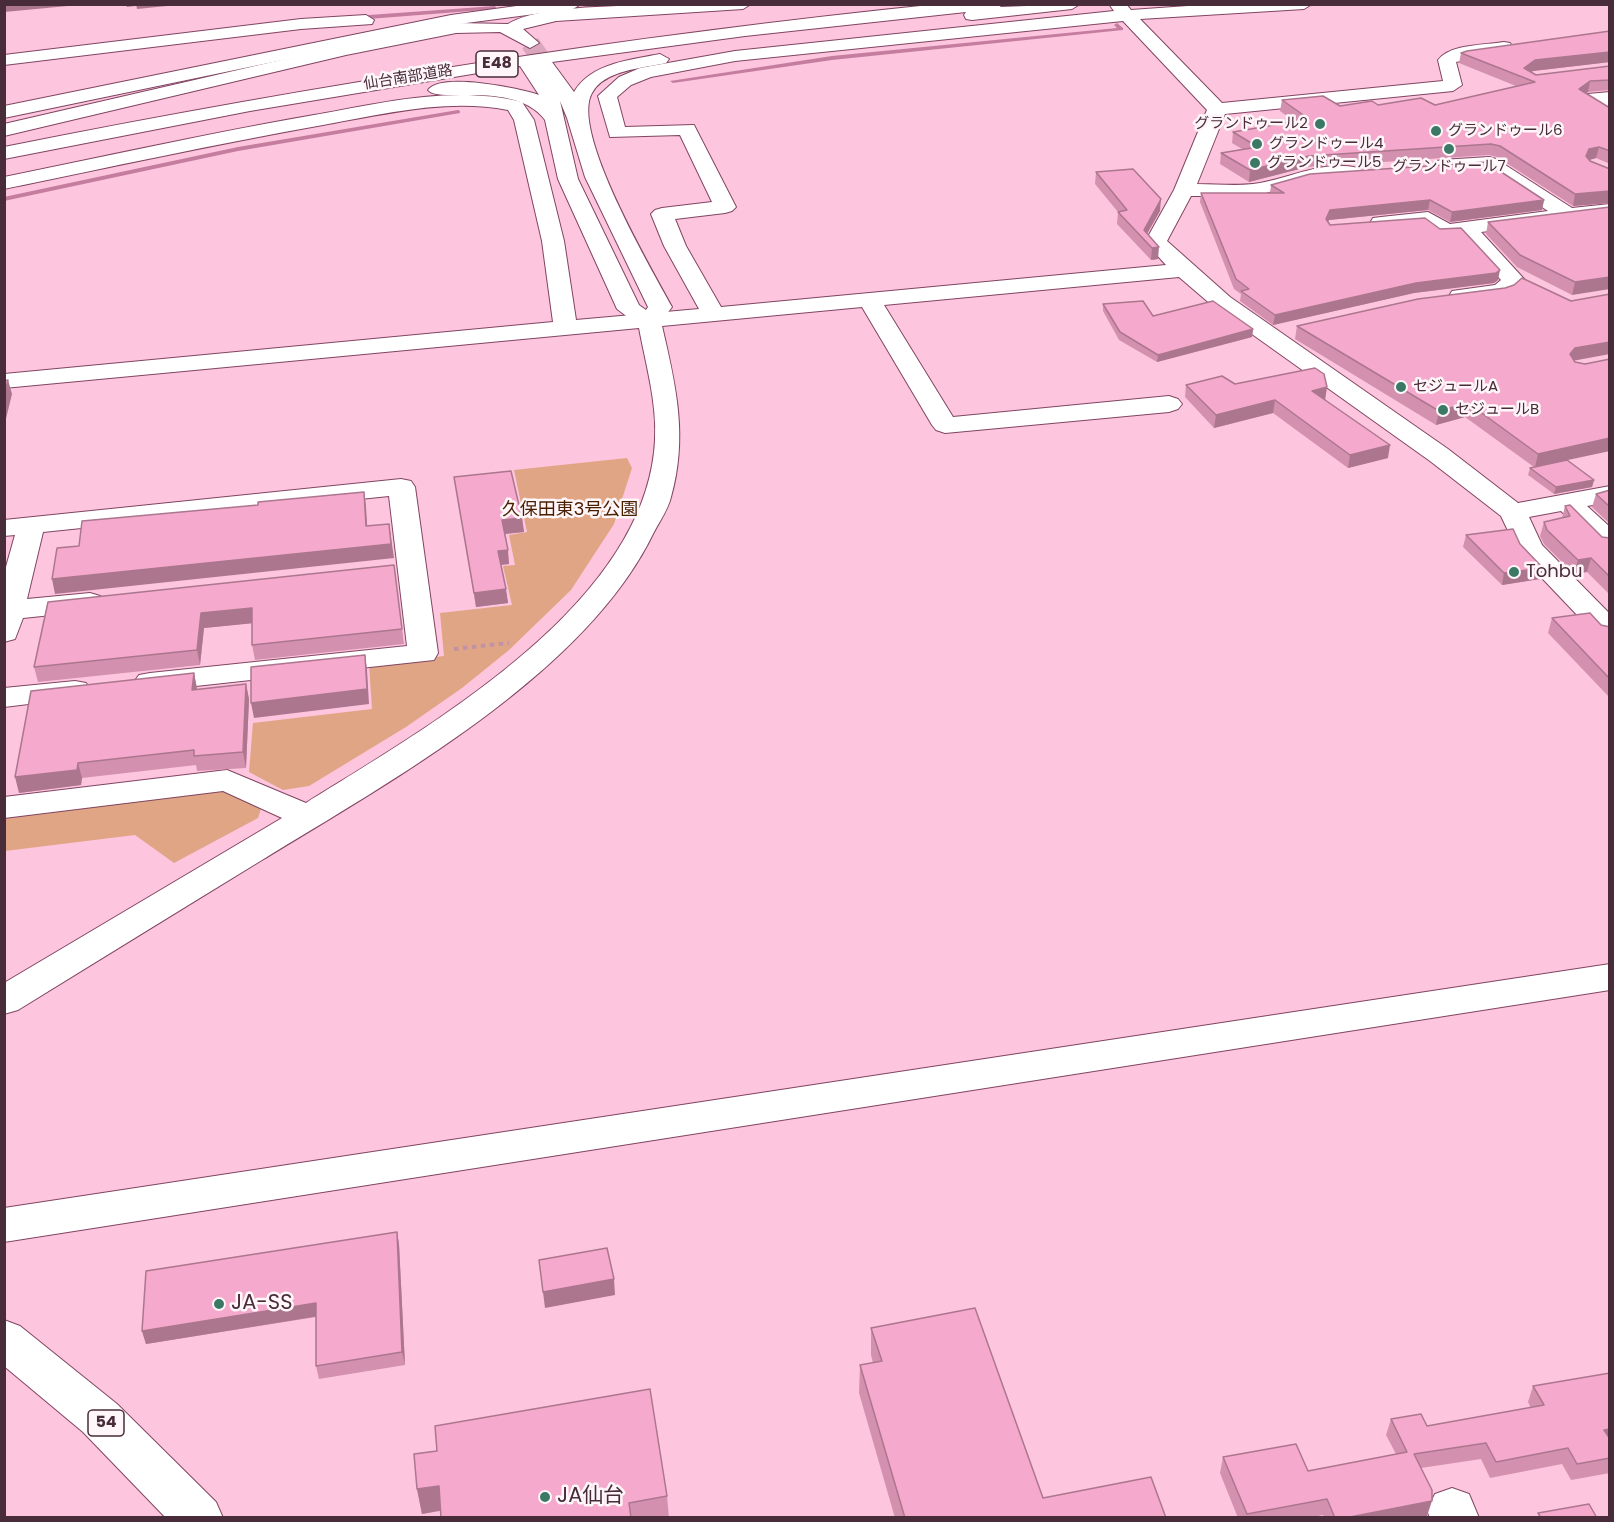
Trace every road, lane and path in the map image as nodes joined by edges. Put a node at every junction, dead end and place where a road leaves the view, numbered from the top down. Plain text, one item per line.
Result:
1 (573, 4) edge
2 (743, 4) edge
3 (905, 4) edge
4 (994, 4) edge
5 (1072, 4) edge
6 (1304, 4) edge
7 (1122, 10) edge
8 (477, 16) junction
9 (1518, 45) edge
10 (4, 60) edge
11 (1610, 98) edge
12 (1218, 109) junction
13 (4, 112) edge
14 (1610, 112) edge
15 (577, 118) junction
16 (555, 120) junction
17 (4, 129) edge
18 (4, 141) edge
19 (4, 153) edge
20 (4, 161) edge
21 (1421, 167) edge
22 (1375, 170) edge
23 (4, 183) edge
24 (1184, 190) junction
25 (1610, 210) edge
26 (1569, 216) junction
27 (1360, 225) edge
28 (1465, 228) junction
29 (1184, 270) junction
30 (1507, 273) junction
31 (1538, 288) edge
32 (1437, 299) edge
33 (870, 301) junction
34 (714, 315) junction
35 (649, 322) junction
36 (566, 329) junction
37 (4, 381) edge
38 (1169, 404) dead end
39 (1610, 494) edge
40 (1567, 502) junction
41 (1513, 512) junction
42 (18, 527) edge
43 (1610, 543) edge
44 (116, 599) edge
45 (7, 622) edge
46 (1610, 632) edge
47 (518, 642) dead end
48 (423, 653) junction
49 (4, 698) edge
50 (4, 808) edge
51 (308, 818) junction
52 (1610, 977) edge
53 (4, 1001) edge
54 (4, 1225) edge
55 (4, 1339) edge
56 (199, 1518) edge

1 - 8 main road
2 - 17 main road
3 - 18 main road, 仙台南部道路 / E48
4 - 19 main road, 仙台南部道路 / E48
5 - 15 main road
6 - 7 main road
7 - 12 main road
7 - 34 main road
8 - 10 main road
8 - 13 main road
9 - 12 main road
11 - 14 main road
12 - 24 main road
15 - 16 main road
15 - 35 main road
16 - 20 main road
16 - 35 main road
21 - 26 main road
22 - 24 main road
23 - 36 main road
24 - 29 main road
25 - 26 main road
26 - 28 main road
27 - 28 main road
28 - 30 main road
29 - 33 main road
29 - 41 main road
30 - 31 main road
30 - 32 main road
33 - 34 main road
33 - 38 main road
34 - 35 main road
35 - 36 main road
35 - 51 main road
36 - 37 main road
39 - 40 main road
40 - 41 main road
40 - 43 main road
41 - 46 main road
42 - 45 main road
42 - 48 main road
44 - 45 main road
47 - 48 path
48 - 49 main road
50 - 51 main road
51 - 53 main road
52 - 54 main road
55 - 56 main road, 54

